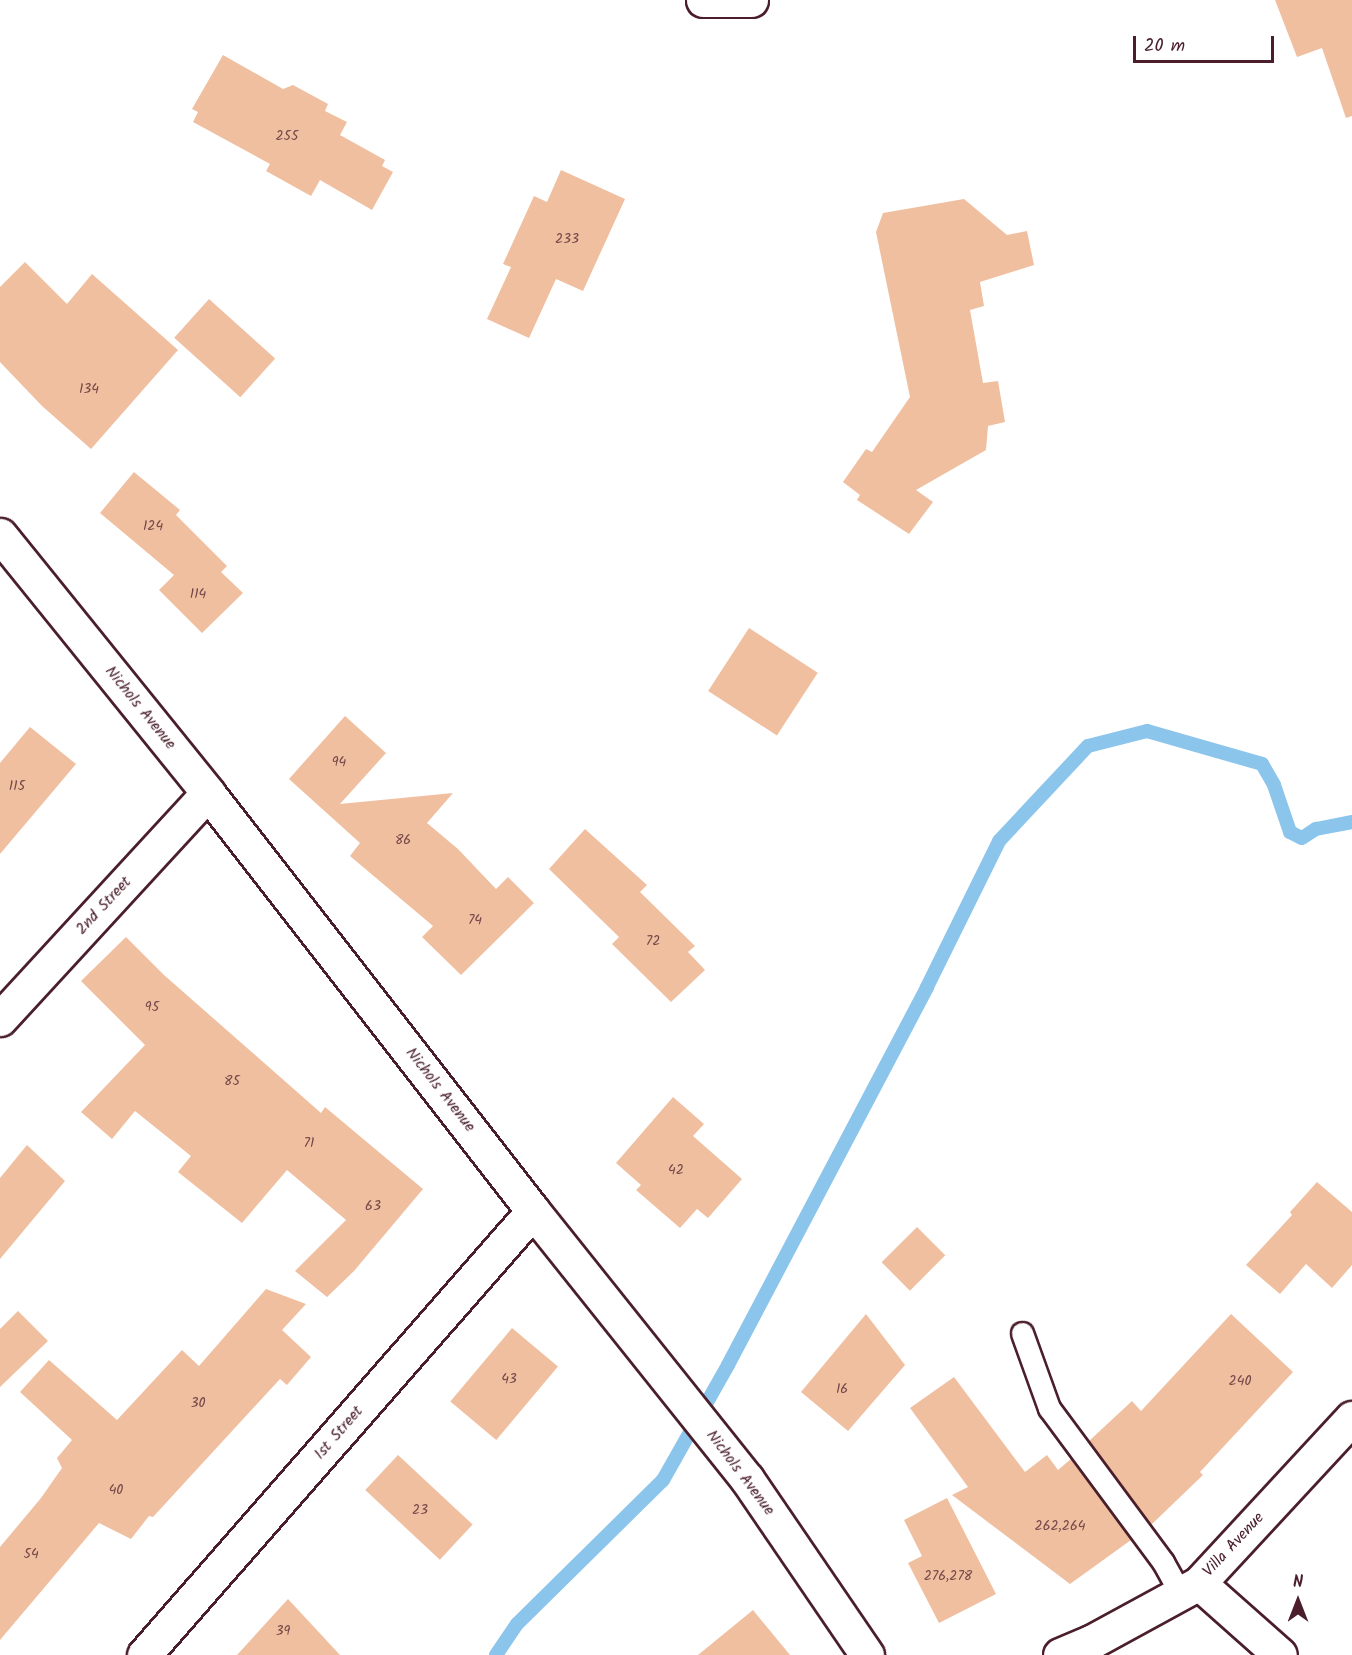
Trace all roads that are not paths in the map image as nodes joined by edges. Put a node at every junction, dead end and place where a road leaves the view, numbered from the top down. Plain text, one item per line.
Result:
1 (703, 0) edge
2 (751, 0) edge
3 (0, 535) edge
4 (208, 793) junction
5 (0, 1019) edge
6 (533, 1211) junction
7 (1022, 1334) dead end
8 (1352, 1419) edge
9 (1190, 1588) junction
10 (144, 1655) edge
11 (867, 1655) edge
12 (1060, 1655) edge
13 (1280, 1655) edge

1 - 2 street
3 - 4 street, Nichols Avenue
4 - 5 street, 2nd Street
4 - 6 street, Nichols Avenue
6 - 10 street, 1st Street
6 - 11 street, Nichols Avenue
7 - 9 lane
8 - 9 street, Villa Avenue
9 - 12 street, Villa Avenue
9 - 13 street

